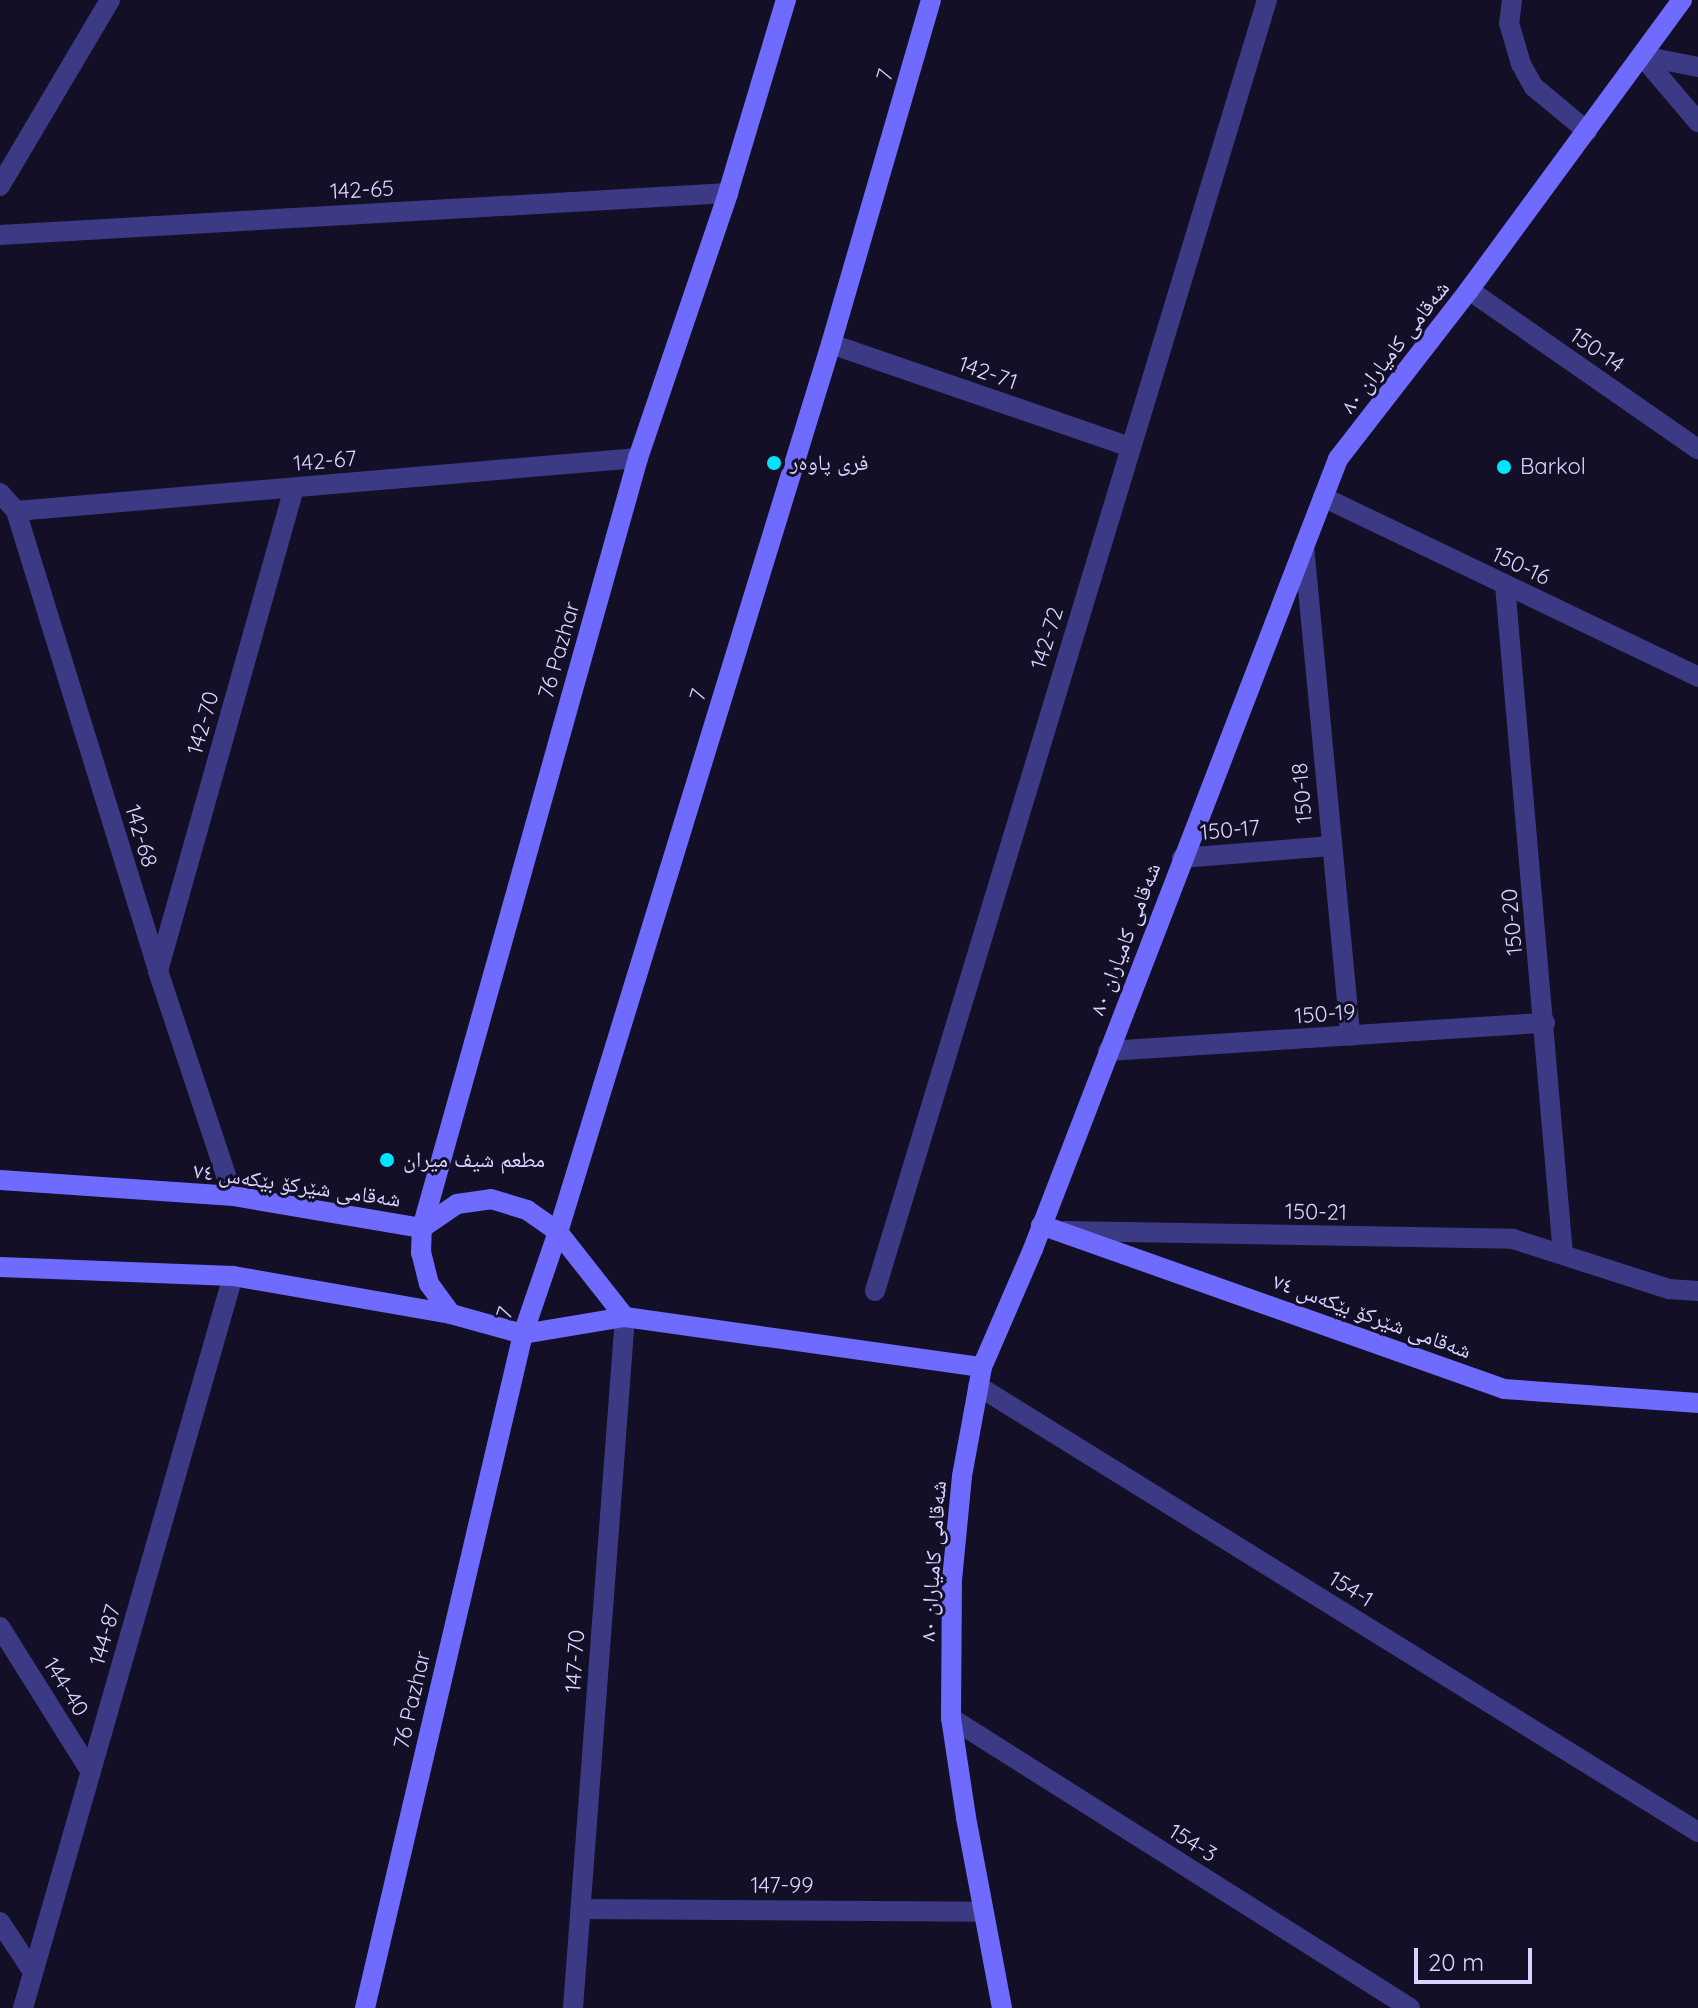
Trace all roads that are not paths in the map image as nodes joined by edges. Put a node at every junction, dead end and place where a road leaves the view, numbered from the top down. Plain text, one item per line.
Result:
1 (110, 0) edge
2 (786, 0) edge
3 (931, 0) edge
4 (1267, 0) edge
5 (1512, 0) edge
6 (1682, 0) edge
7 (1642, 56) junction
8 (1698, 67) edge
9 (1698, 122) edge
10 (1587, 131) junction
11 (0, 186) edge
12 (728, 193) junction
13 (0, 235) edge
14 (1469, 290) junction
15 (831, 344) junction
16 (1130, 447) junction
17 (1698, 449) edge
18 (638, 458) junction
19 (294, 488) junction
20 (0, 493) edge
21 (1323, 497) junction
22 (16, 511) junction
23 (1304, 546) junction
24 (1505, 585) junction
25 (1698, 677) edge
26 (1331, 846) junction
27 (1182, 858) junction
28 (158, 971) junction
29 (1545, 1023) junction
30 (1350, 1036) junction
31 (1108, 1051) junction
32 (0, 1180) edge
33 (233, 1196) junction
34 (1041, 1225) junction
35 (422, 1228) junction
36 (1065, 1231) junction
37 (558, 1232) junction
38 (1563, 1254) junction
39 (0, 1267) edge
40 (233, 1276) junction
41 (875, 1291) dead end
42 (1698, 1291) edge
43 (451, 1314) junction
44 (625, 1317) junction
45 (523, 1334) junction
46 (980, 1377) junction
47 (505, 1403) joint
48 (1698, 1403) edge
49 (0, 1627) edge
50 (951, 1718) junction
51 (91, 1772) junction
52 (1698, 1832) edge
53 (581, 1909) junction
54 (983, 1912) junction
55 (0, 1922) edge
56 (33, 1972) junction
57 (23, 2008) edge
58 (365, 2008) edge
59 (573, 2008) edge
60 (1002, 2008) edge
61 (1410, 2008) edge

1 - 11 street
2 - 12 street, 76 Pazhar
3 - 15 street, 7
4 - 16 street, 142-72
5 - 10 street
6 - 7 street, شەقامی کامیاران ٨٠
7 - 8 street
7 - 9 street
7 - 10 street, شەقامی کامیاران ٨٠
10 - 14 street, شەقامی کامیاران ٨٠
12 - 13 street, 142-65
12 - 18 street, 76 Pazhar
14 - 17 street, 150-14
14 - 21 street, شەقامی کامیاران ٨٠
15 - 16 street, 142-71
15 - 37 street, 7
16 - 41 street, 142-72
18 - 19 street, 142-67
18 - 35 street, 76 Pazhar
19 - 22 street, 142-67
19 - 28 street, 142-70
20 - 22 street, 142-68
21 - 23 street, شەقامی کامیاران ٨٠
21 - 24 street, 150-16
22 - 28 street, 142-68
23 - 26 street, 150-18
23 - 27 street, شەقامی کامیاران ٨٠
24 - 25 street, 150-16
24 - 29 street, 150-20
26 - 27 street, 150-17
26 - 30 street, 150-18
27 - 31 street, شەقامی کامیاران ٨٠
28 - 33 street, 142-68
29 - 30 street, 150-19
29 - 38 street, 150-20
30 - 31 street, 150-19
31 - 34 street, شەقامی کامیاران ٨٠
32 - 33 street, شەقامی شێرکۆ بێکەس ٧٤
33 - 35 street, شەقامی شێرکۆ بێکەس ٧٤
34 - 36 street, شەقامی شێرکۆ بێکەس ٧٤
34 - 46 street, شەقامی کامیاران ٨٠
35 - 37 street, شەقامی شێرکۆ بێکەس ٧٤
35 - 43 street, 76 Pazhar
36 - 38 street, 150-21
36 - 48 street, شەقامی شێرکۆ بێکەس ٧٤
37 - 44 street, شەقامی شێرکۆ بێکەس ٧٤
37 - 45 street, 7
38 - 42 street, 150-21
39 - 40 street
40 - 43 street
40 - 51 street, 144-87
43 - 45 street
44 - 45 street
44 - 46 street
44 - 53 street, 147-70
45 - 47 street, 7
46 - 50 street, شەقامی کامیاران ٨٠
46 - 52 street, 154-1
47 - 58 street, 76 Pazhar
49 - 51 street, 144-40
50 - 54 street, شەقامی کامیاران ٨٠
50 - 61 street, 154-3
51 - 56 street, 144-87
53 - 54 street, 147-99
53 - 59 street, 147-70
54 - 60 street, شەقامی کامیاران ٨٠
55 - 56 street
56 - 57 street, 144-87

